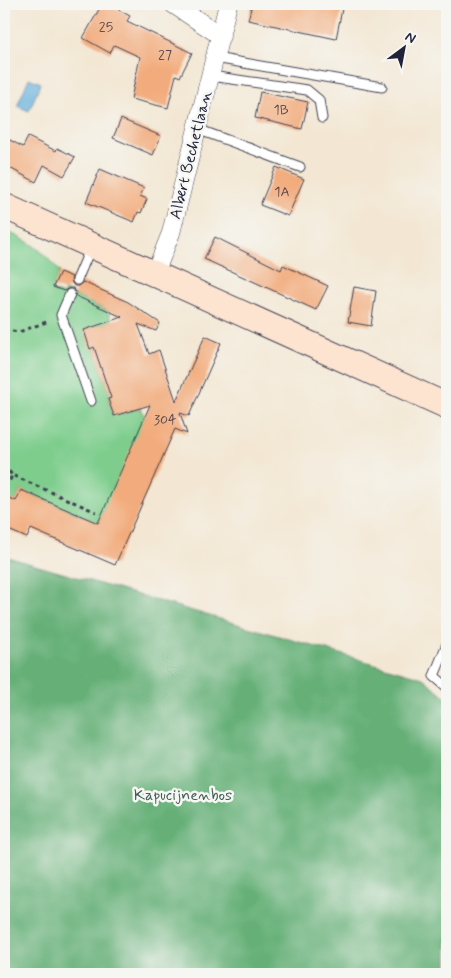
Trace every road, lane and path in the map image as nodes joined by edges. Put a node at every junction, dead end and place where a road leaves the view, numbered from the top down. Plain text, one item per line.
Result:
1 (173, 4) edge
2 (228, 4) edge
3 (221, 36) junction
4 (216, 58) junction
5 (211, 76) junction
6 (382, 86) dead end
7 (322, 118) dead end
8 (197, 129) junction
9 (300, 167) dead end
10 (4, 206) edge
11 (93, 245) junction
12 (155, 273) junction
13 (77, 280) dead end
14 (70, 294) dead end
15 (61, 315) junction
16 (4, 330) edge
17 (91, 402) dead end
18 (447, 406) edge
19 (4, 465) edge
20 (12, 475) junction
21 (4, 481) edge
22 (96, 512) dead end
23 (447, 644) edge
24 (447, 687) edge

1 - 3 street
2 - 3 street, Albert Bechetlaan
3 - 4 street, Albert Bechetlaan
4 - 5 street, Albert Bechetlaan
4 - 6 lane
5 - 7 lane
5 - 8 street, Albert Bechetlaan
8 - 9 lane
8 - 12 street, Albert Bechetlaan
10 - 11 street
11 - 12 street
11 - 13 lane
12 - 18 street
14 - 15 lane
15 - 16 path
15 - 17 lane
19 - 20 path
20 - 21 path
20 - 22 path
23 - 24 lane

